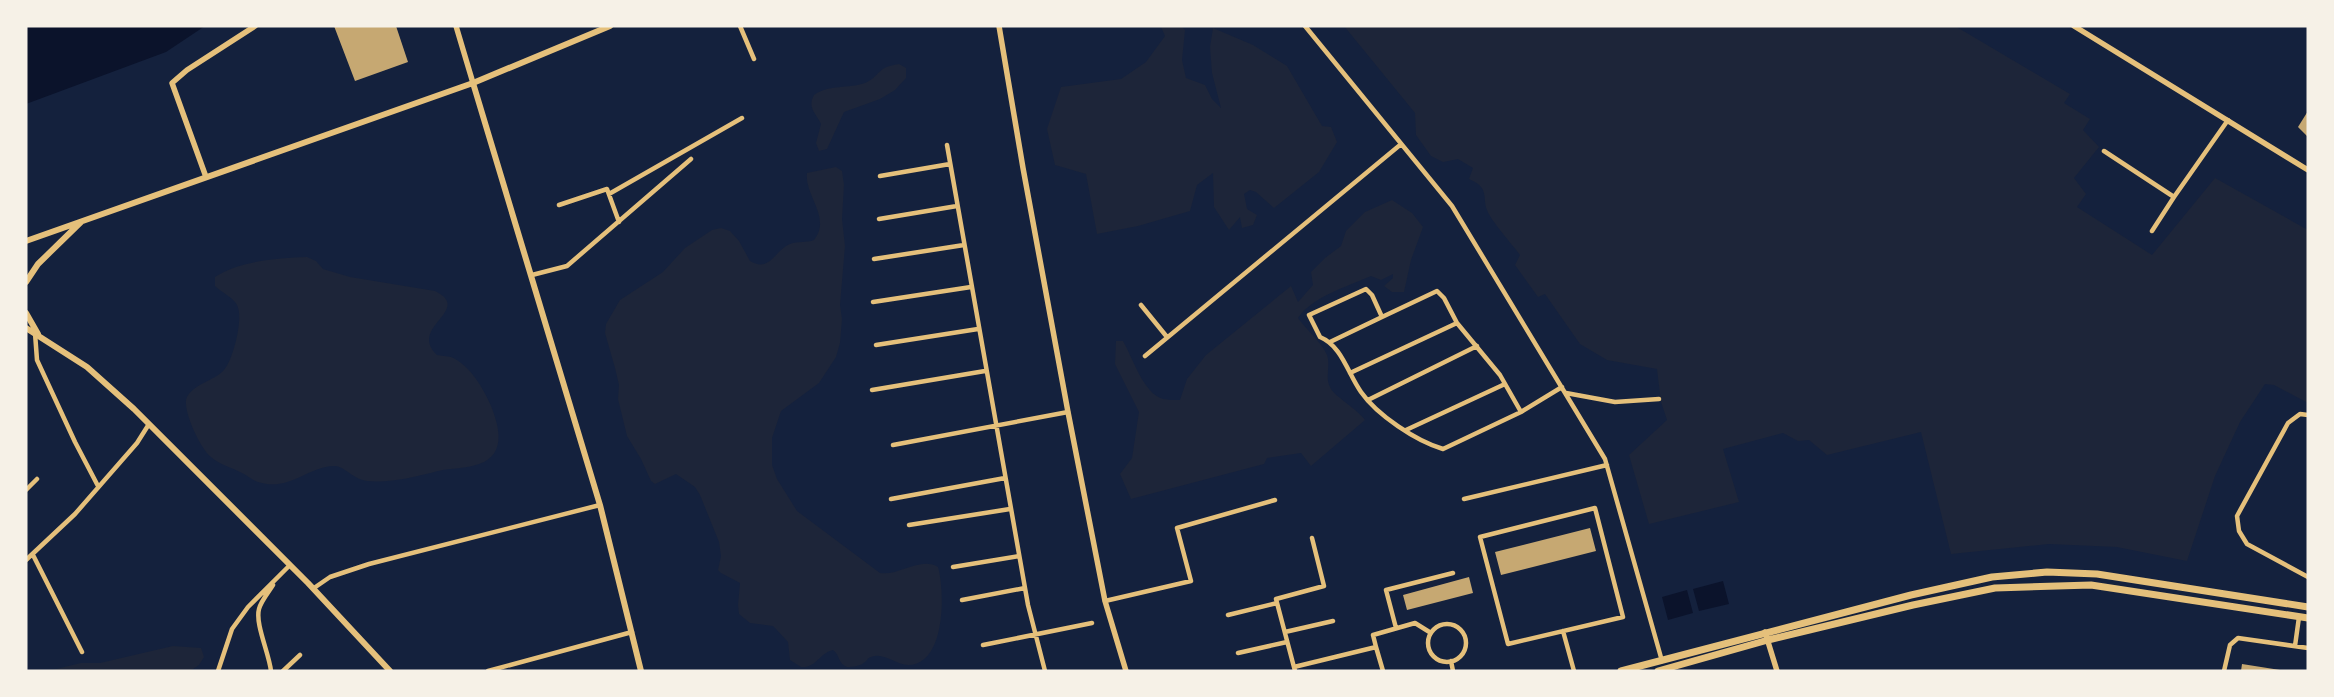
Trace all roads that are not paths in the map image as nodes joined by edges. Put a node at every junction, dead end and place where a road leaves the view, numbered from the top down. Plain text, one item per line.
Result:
1 (255, 26) edge
2 (456, 26) edge
3 (610, 26) edge
4 (740, 26) edge
5 (999, 26) edge
6 (1305, 26) edge
7 (2074, 26) edge
8 (754, 59) dead end
9 (473, 83) junction
10 (742, 118) dead end
11 (2228, 120) junction
12 (947, 145) dead end
13 (1400, 145) junction
14 (2104, 151) dead end
15 (691, 159) dead end
16 (950, 164) junction
17 (2308, 170) edge
18 (880, 176) dead end
19 (206, 177) junction
20 (609, 194) junction
21 (2174, 197) junction
22 (559, 205) dead end
23 (957, 206) junction
24 (879, 219) dead end
25 (82, 221) junction
26 (619, 222) junction
27 (2152, 231) dead end
28 (26, 241) edge
29 (964, 245) junction
30 (874, 259) dead end
31 (532, 275) junction
32 (26, 282) edge
33 (971, 288) junction
34 (873, 302) dead end
35 (1141, 305) dead end
36 (26, 313) edge
37 (1382, 317) junction
38 (1457, 323) junction
39 (26, 328) edge
40 (978, 329) junction
41 (37, 334) junction
42 (1167, 337) junction
43 (1330, 342) junction
44 (876, 345) dead end
45 (1477, 346) junction
46 (1145, 356) dead end
47 (986, 371) junction
48 (1350, 373) junction
49 (1505, 384) junction
50 (1562, 387) junction
51 (872, 390) dead end
52 (1566, 393) junction
53 (1659, 399) dead end
54 (1368, 400) junction
55 (1068, 412) junction
56 (1521, 412) junction
57 (2308, 415) edge
58 (149, 424) junction
59 (995, 427) junction
60 (1406, 430) junction
61 (893, 445) dead end
62 (1607, 465) junction
63 (1005, 478) junction
64 (37, 479) dead end
65 (98, 486) junction
66 (26, 490) edge
67 (891, 499) dead end
68 (1464, 499) dead end
69 (1275, 500) dead end
70 (600, 505) junction
71 (1010, 509) junction
72 (909, 525) dead end
73 (1312, 538) dead end
74 (33, 555) junction
75 (1019, 556) junction
76 (26, 560) edge
77 (290, 565) junction
78 (953, 567) dead end
79 (1453, 572) dead end
80 (279, 576) junction
81 (2308, 577) edge
82 (314, 588) junction
83 (1025, 588) junction
84 (962, 600) dead end
85 (1105, 600) junction
86 (1277, 603) junction
87 (2308, 607) edge
88 (1228, 615) dead end
89 (2299, 617) junction
90 (2308, 618) edge
91 (1333, 621) dead end
92 (1092, 623) dead end
93 (1396, 628) junction
94 (1563, 631) junction
95 (632, 632) junction
96 (1285, 632) junction
97 (1765, 632) junction
98 (1431, 634) junction
99 (1036, 635) junction
100 (1768, 640) junction
101 (1287, 642) junction
102 (983, 645) dead end
103 (2295, 646) junction
104 (1376, 647) junction
105 (2308, 648) edge
106 (82, 652) dead end
107 (1238, 653) dead end
108 (300, 656) dead end
109 (1451, 661) junction
110 (1662, 661) junction
111 (1294, 669) edge
112 (1662, 670) edge
113 (218, 671) edge
114 (271, 671) edge
115 (283, 671) edge
116 (390, 671) edge
117 (488, 671) edge
118 (641, 671) edge
119 (1044, 671) edge
120 (1126, 671) edge
121 (1383, 671) edge
122 (1453, 671) edge
123 (1574, 671) edge
124 (1621, 671) edge
125 (1777, 671) edge
126 (2224, 671) edge

1 - 19 street
2 - 9 street
3 - 9 main road
4 - 8 street
5 - 55 street
6 - 13 street
7 - 11 street
9 - 19 main road
9 - 31 main road
10 - 20 street
11 - 17 street
11 - 21 street
12 - 16 street
13 - 42 street
13 - 50 street
14 - 21 street
15 - 26 street
16 - 18 street
16 - 23 street
19 - 25 main road
20 - 22 street
20 - 26 street
21 - 27 street
23 - 24 street
23 - 29 street
25 - 28 main road
25 - 32 main road
26 - 31 street
29 - 30 street
29 - 33 street
31 - 70 main road
33 - 34 street
33 - 40 street
35 - 42 street
36 - 41 main road
37 - 38 street
37 - 43 street
37 - 43 street
38 - 45 street
38 - 48 street
39 - 41 main road
40 - 44 street
40 - 47 street
41 - 58 main road
41 - 65 street
42 - 46 street
43 - 48 street
45 - 49 street
45 - 54 street
47 - 51 street
47 - 59 street
48 - 54 street
49 - 56 street
49 - 60 street
50 - 52 street
50 - 56 street
52 - 53 street
52 - 62 street
54 - 60 street
55 - 59 street
55 - 85 street
56 - 60 street
57 - 81 street
58 - 65 street
58 - 77 main road
59 - 61 street
59 - 63 street
62 - 68 street
62 - 110 street
63 - 67 street
63 - 71 street
64 - 66 street
65 - 74 street
69 - 85 street
70 - 82 street
70 - 95 main road
71 - 72 street
71 - 75 street
73 - 86 street
74 - 76 street
74 - 106 street
75 - 78 street
75 - 83 street
77 - 80 street
77 - 82 main road
79 - 93 street
80 - 113 street
80 - 114 street
82 - 116 main road
83 - 84 street
83 - 99 street
85 - 120 street
86 - 88 street
86 - 96 street
87 - 97 main road
89 - 90 main road
89 - 100 main road
89 - 103 street
91 - 96 street
92 - 99 street
93 - 98 street
93 - 104 street
94 - 94 street
94 - 123 street
95 - 117 street
95 - 118 main road
96 - 101 street
97 - 100 street
97 - 110 main road
98 - 109 street
98 - 109 street
99 - 102 street
99 - 119 street
100 - 112 main road
100 - 125 street
101 - 107 street
101 - 111 street
103 - 105 street
103 - 126 street
104 - 111 street
104 - 121 street
108 - 115 street
109 - 122 street
110 - 124 main road

